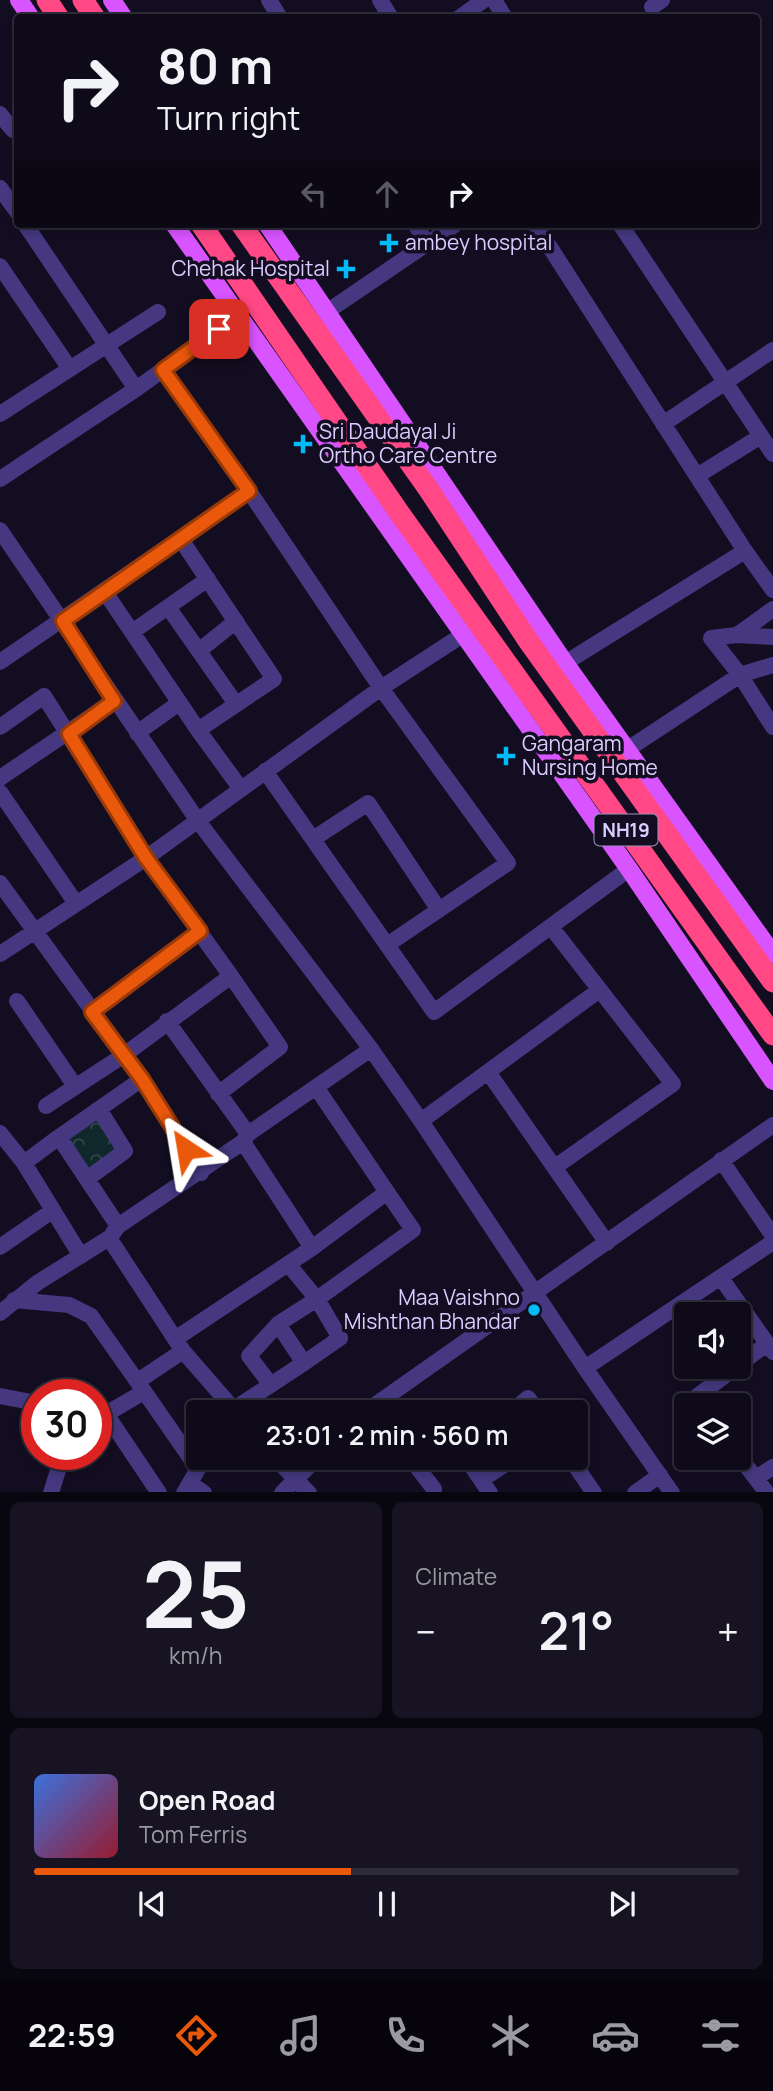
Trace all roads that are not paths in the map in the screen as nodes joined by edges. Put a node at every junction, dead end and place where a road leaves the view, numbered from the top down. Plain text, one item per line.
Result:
1 (484, 0) edge
2 (465, 14) edge
3 (0, 114) edge
4 (14, 128) edge
5 (14, 130) edge
6 (0, 142) edge
7 (0, 188) edge
8 (14, 208) edge
9 (28, 228) edge
10 (176, 228) edge
11 (204, 228) edge
12 (244, 228) edge
13 (270, 228) edge
14 (418, 228) edge
15 (450, 228) edge
16 (538, 228) edge
17 (623, 228) edge
18 (427, 243) junction
19 (0, 266) edge
20 (328, 311) junction
21 (158, 312) dead end
22 (237, 316) junction
23 (107, 345) junction
24 (773, 351) edge
25 (70, 369) junction
26 (163, 370) junction
27 (725, 382) junction
28 (136, 389) junction
29 (0, 414) edge
30 (663, 424) junction
31 (761, 436) junction
32 (773, 454) edge
33 (697, 476) junction
34 (0, 479) edge
35 (249, 491) junction
36 (0, 530) edge
37 (180, 538) junction
38 (745, 551) junction
39 (208, 579) junction
40 (773, 590) edge
41 (105, 592) junction
42 (168, 607) junction
43 (773, 609) edge
44 (63, 621) junction
45 (236, 621) junction
46 (472, 629) junction
47 (132, 632) junction
48 (737, 635) junction
49 (773, 637) edge
50 (200, 650) junction
51 (0, 662) edge
52 (565, 663) junction
53 (773, 665) edge
54 (740, 675) junction
55 (381, 688) junction
56 (114, 701) junction
57 (179, 703) junction
58 (236, 704) junction
59 (0, 727) edge
60 (773, 727) edge
61 (198, 730) junction
62 (137, 733) junction
63 (69, 734) junction
64 (628, 749) junction
65 (265, 771) junction
66 (0, 778) edge
67 (241, 789) junction
68 (0, 792) edge
69 (198, 821) junction
70 (313, 839) junction
71 (146, 858) junction
72 (629, 869) junction
73 (0, 883) edge
74 (75, 902) junction
75 (439, 910) junction
76 (551, 927) junction
77 (35, 930) junction
78 (200, 931) junction
79 (387, 945) junction
80 (0, 954) edge
81 (773, 954) edge
82 (231, 976) junction
83 (773, 982) edge
84 (598, 991) junction
85 (18, 1001) dead end
86 (92, 1012) junction
87 (167, 1021) junction
88 (773, 1035) edge
89 (371, 1049) junction
90 (124, 1055) junction
91 (488, 1072) junction
92 (142, 1079) junction
93 (773, 1081) edge
94 (75, 1086) junction
95 (316, 1087) junction
96 (218, 1094) junction
97 (46, 1106) dead end
98 (99, 1109) junction
99 (421, 1121) junction
100 (773, 1125) edge
101 (0, 1133) edge
102 (59, 1137) junction
103 (245, 1138) junction
104 (721, 1160) junction
105 (24, 1163) junction
106 (555, 1167) junction
107 (201, 1173) junction
108 (87, 1179) junction
109 (387, 1192) junction
110 (52, 1211) junction
111 (114, 1232) junction
112 (773, 1236) edge
113 (773, 1242) edge
114 (607, 1243) junction
115 (0, 1247) edge
116 (312, 1248) junction
117 (81, 1256) junction
118 (288, 1264) junction
119 (721, 1278) junction
120 (534, 1292) junction
121 (317, 1299) junction
122 (14, 1300) junction
123 (0, 1313) edge
124 (278, 1324) junction
125 (179, 1345) junction
126 (770, 1348) edge
127 (751, 1358) edge
128 (304, 1363) junction
129 (585, 1368) junction
130 (720, 1379) edge
131 (271, 1385) junction
132 (141, 1388) junction
133 (702, 1393) edge
134 (0, 1396) edge
135 (226, 1400) edge
136 (250, 1400) edge
137 (384, 1400) edge
138 (21, 1401) edge
139 (112, 1409) edge
140 (112, 1431) edge
141 (773, 1467) edge
142 (58, 1470) edge
143 (286, 1470) edge
144 (304, 1470) edge
145 (419, 1470) edge
146 (475, 1470) edge
147 (503, 1470) edge
148 (578, 1470) edge
149 (750, 1470) edge
150 (660, 1475) junction
151 (756, 1478) junction
152 (294, 1479) junction
153 (486, 1486) edge
154 (187, 1488) edge
155 (434, 1489) dead end
156 (51, 1492) edge
157 (158, 1492) edge
158 (283, 1492) edge
159 (308, 1492) edge
160 (593, 1492) edge
161 (636, 1492) edge
162 (671, 1492) edge
163 (766, 1492) edge

1 - 2 street
3 - 4 street
5 - 6 street
7 - 8 street
9 - 23 street
10 - 22 main road
11 - 46 highway, NH19
12 - 83 highway, NH19
13 - 20 main road
14 - 18 street
15 - 18 street
16 - 30 street
17 - 27 street
18 - 20 street
19 - 25 street
20 - 52 main road
21 - 23 street
22 - 26 street
22 - 46 main road
23 - 25 street
23 - 28 street
24 - 27 street
25 - 29 street
26 - 28 street
26 - 35 street
27 - 30 street
27 - 31 street
28 - 34 street
30 - 33 street
31 - 32 street
31 - 33 street
33 - 38 street
35 - 37 street
35 - 55 street
36 - 44 street
37 - 39 street
37 - 41 street
38 - 40 street
38 - 52 street
39 - 42 street
39 - 45 street
41 - 44 street
41 - 47 street
42 - 47 street
42 - 50 street
43 - 48 street
44 - 51 street
44 - 56 street
45 - 50 street
45 - 58 street
46 - 55 street
46 - 72 main road
46 - 88 highway, NH19
47 - 57 street
48 - 49 street
48 - 54 street
50 - 58 street
52 - 64 main road
53 - 54 street
54 - 60 street
54 - 64 street
55 - 65 street
55 - 75 street
56 - 62 street
56 - 63 street
57 - 61 street
57 - 62 street
58 - 61 street
59 - 63 street
61 - 67 street
62 - 69 street
63 - 66 street
63 - 71 street
64 - 81 main road
65 - 67 street
65 - 70 street
67 - 69 street
68 - 74 street
69 - 71 street
69 - 89 street
70 - 75 street
70 - 79 street
71 - 74 street
71 - 78 street
72 - 76 street
72 - 93 main road
73 - 77 street
74 - 77 street
75 - 79 street
76 - 79 street
76 - 84 street
77 - 80 street
77 - 86 street
78 - 82 street
78 - 86 street
82 - 87 street
82 - 96 street
84 - 91 street
84 - 106 street
85 - 94 street
86 - 90 street
87 - 90 street
87 - 96 street
89 - 95 street
89 - 99 street
90 - 92 street
90 - 94 street
91 - 99 street
91 - 106 street
92 - 98 street
92 - 107 street
94 - 97 street
95 - 103 street
95 - 109 street
96 - 103 street
98 - 102 street
98 - 108 street
99 - 120 street
100 - 104 street
101 - 105 street
102 - 105 street
102 - 108 street
103 - 107 street
103 - 116 street
104 - 112 street
104 - 114 street
105 - 110 street
106 - 114 street
107 - 111 street
108 - 111 street
109 - 116 street
109 - 121 street
110 - 115 street
110 - 117 street
111 - 117 street
111 - 125 street
113 - 119 street
114 - 120 street
116 - 118 street
117 - 122 street
118 - 121 street
118 - 125 street
119 - 126 street
119 - 129 street
120 - 129 street
120 - 137 street
121 - 124 street
121 - 128 street
122 - 123 street
122 - 132 street
124 - 128 street
124 - 131 street
125 - 132 street
125 - 135 street
126 - 127 street
128 - 131 street
129 - 150 street
130 - 133 street
131 - 136 street
132 - 139 street
132 - 154 street
134 - 138 street
140 - 157 street
141 - 151 street
142 - 156 street
143 - 152 street
144 - 152 street
145 - 155 street
146 - 153 street
147 - 153 street
148 - 160 street
149 - 151 street
150 - 161 street
150 - 162 street
151 - 163 street
152 - 158 street
152 - 159 street

